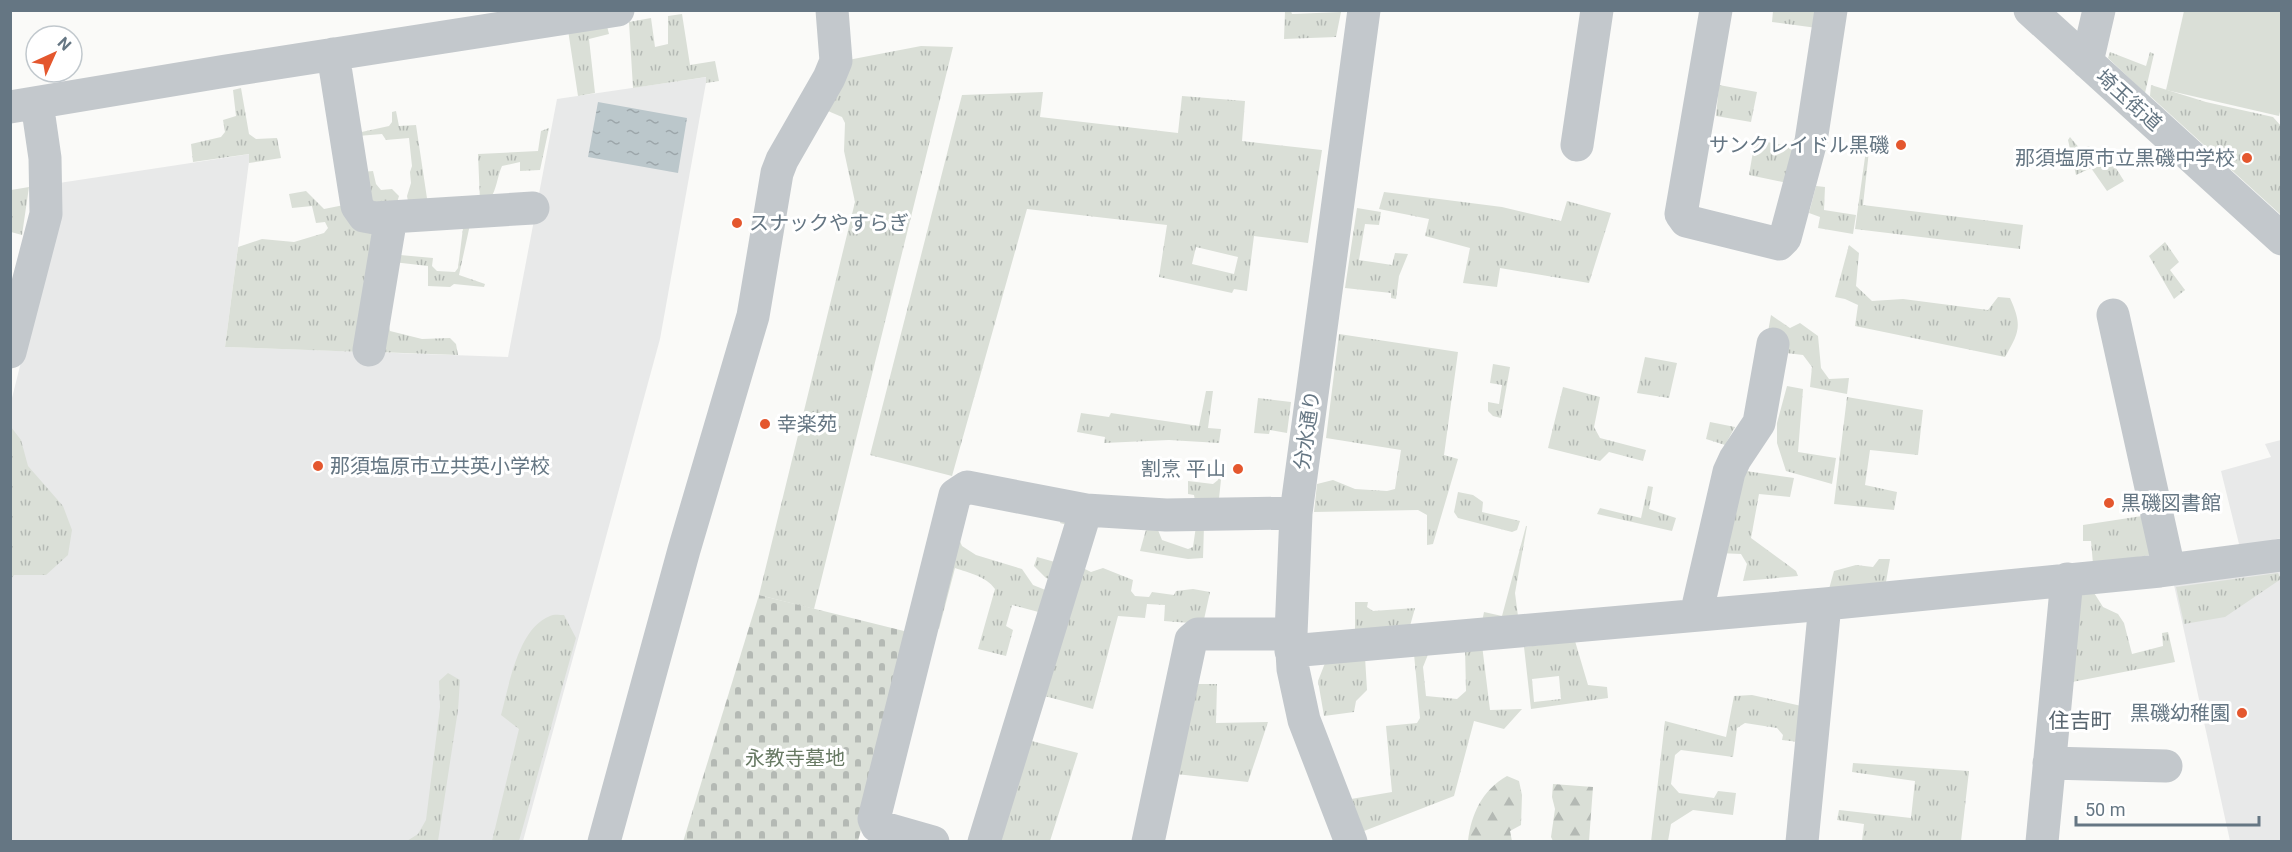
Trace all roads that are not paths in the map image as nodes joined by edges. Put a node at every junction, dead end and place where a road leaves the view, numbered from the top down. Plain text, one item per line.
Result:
1 (618, 10) edge
2 (832, 10) edge
3 (1364, 10) edge
4 (1597, 10) edge
5 (1716, 10) edge
6 (1831, 10) edge
7 (2030, 10) edge
8 (2099, 10) edge
9 (333, 54) junction
10 (2087, 62) junction
11 (24, 105) edge
12 (1577, 145) dead end
13 (534, 208) dead end
14 (391, 217) junction
15 (2282, 239) edge
16 (2113, 315) dead end
17 (1773, 344) dead end
18 (369, 350) dead end
19 (10, 352) edge
20 (1086, 510) junction
21 (1296, 513) junction
22 (2282, 555) edge
23 (2169, 569) junction
24 (2067, 579) junction
25 (1825, 604) junction
26 (1696, 615) junction
27 (1291, 642) junction
28 (2049, 763) junction
29 (2166, 766) dead end
30 (604, 842) edge
31 (933, 842) edge
32 (984, 842) edge
33 (1148, 842) edge
34 (1351, 842) edge
35 (1802, 842) edge
36 (2042, 842) edge

1 - 9 street
2 - 30 street
3 - 21 street, 分水通り
4 - 12 street
5 - 6 street
7 - 10 street, 埼玉街道
8 - 10 street
9 - 11 street
9 - 14 street
10 - 15 street, 埼玉街道
11 - 19 street
13 - 14 street
14 - 18 street
16 - 23 street
17 - 26 street
20 - 21 street
20 - 31 street
20 - 32 street
21 - 27 street, 分水通り
22 - 23 street
23 - 24 street
24 - 25 street
24 - 28 street
25 - 26 street
25 - 35 street
26 - 27 street
27 - 33 street
27 - 34 street, 分水通り
28 - 29 street
28 - 36 street

